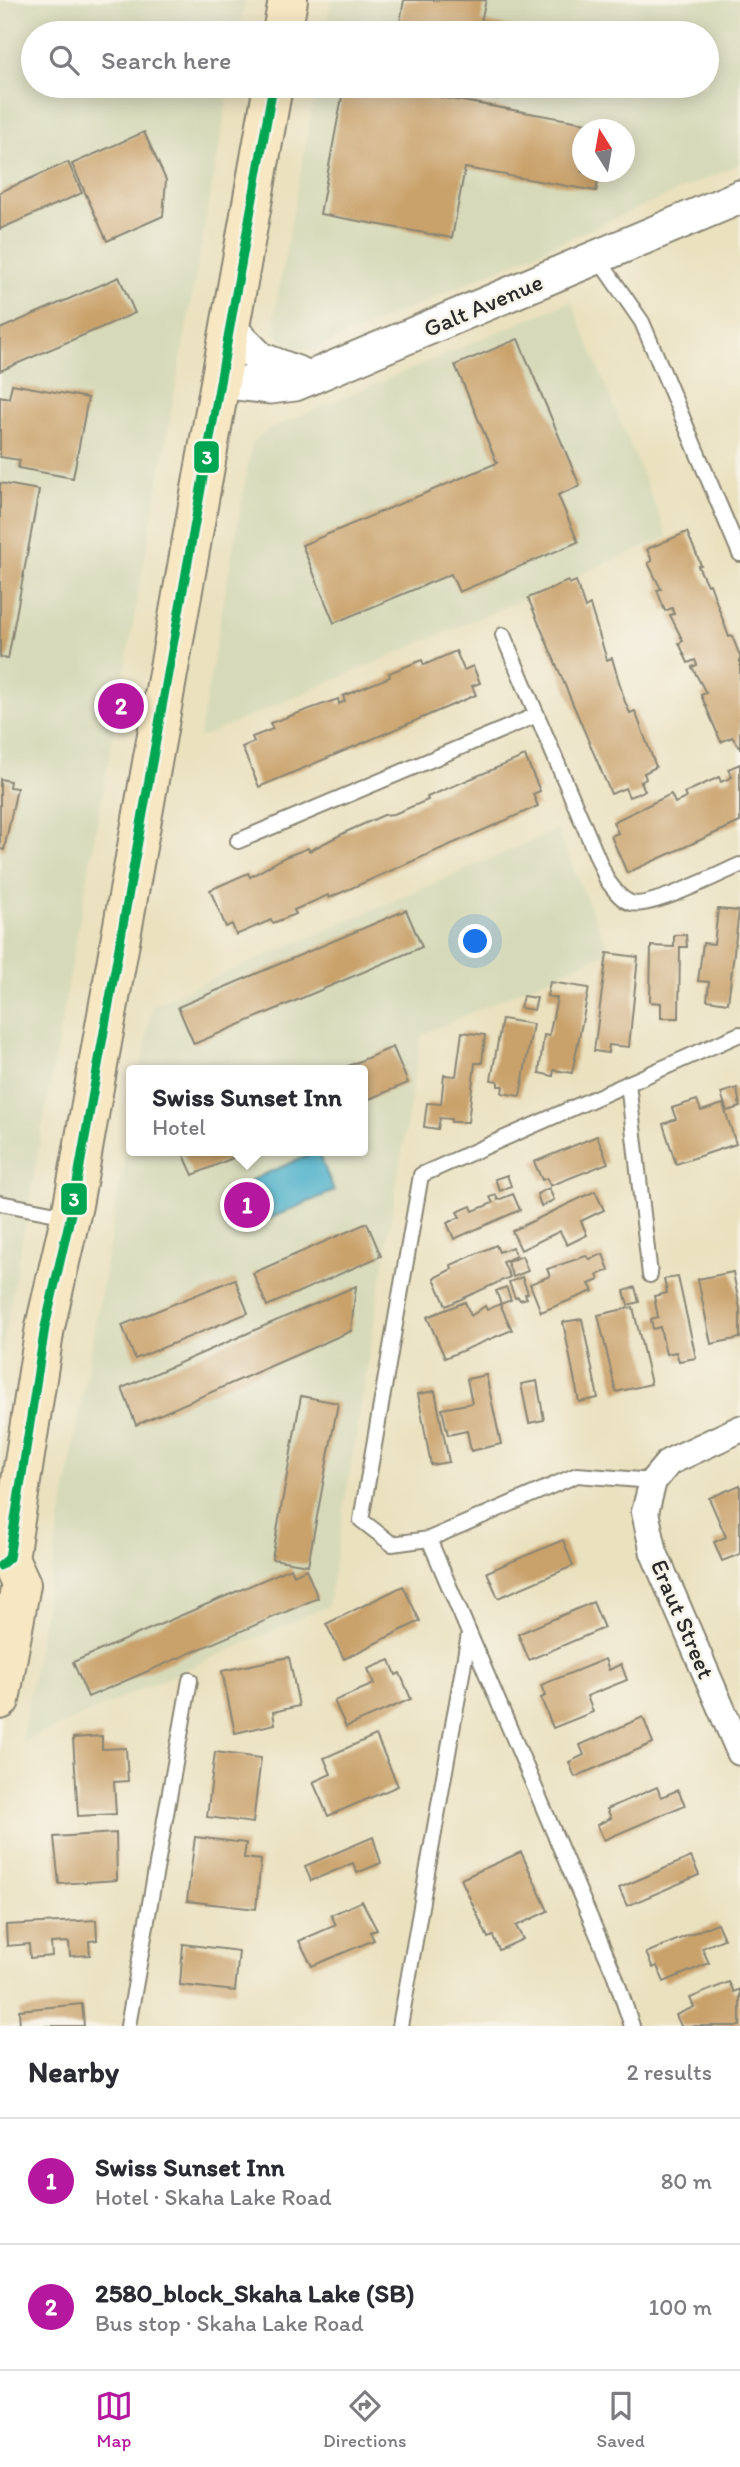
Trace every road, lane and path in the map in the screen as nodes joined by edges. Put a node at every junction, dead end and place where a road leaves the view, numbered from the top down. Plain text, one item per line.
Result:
1 (288, 0) edge
2 (284, 21) edge
3 (271, 98) edge
4 (740, 197) edge
5 (597, 257) junction
6 (230, 329) junction
7 (310, 378) junction
8 (220, 381) junction
9 (740, 554) edge
10 (503, 635) dead end
11 (537, 715) junction
12 (238, 841) dead end
13 (740, 866) edge
14 (740, 1034) edge
15 (628, 1083) junction
16 (0, 1203) edge
17 (71, 1217) junction
18 (650, 1275) dead end
19 (740, 1429) edge
20 (653, 1481) junction
21 (429, 1539) junction
22 (4, 1562) edge
23 (469, 1633) junction
24 (190, 1680) dead end
25 (0, 1700) edge
26 (740, 1752) edge
27 (128, 2026) edge
28 (400, 2026) edge
29 (632, 2026) edge

1 - 2 main road
3 - 6 main road
4 - 5 street, Galt Avenue
5 - 7 street, Galt Avenue
5 - 9 lane
6 - 7 street
6 - 8 main road
7 - 8 street, Galt Avenue
8 - 17 main road
10 - 11 lane
11 - 12 lane
11 - 13 lane
14 - 15 lane
15 - 18 lane
15 - 21 lane
16 - 17 lane
17 - 22 main road
19 - 20 street
20 - 21 lane
20 - 26 street, Eraut Street
21 - 23 lane
22 - 25 main road
23 - 28 lane
23 - 29 lane
24 - 27 lane

